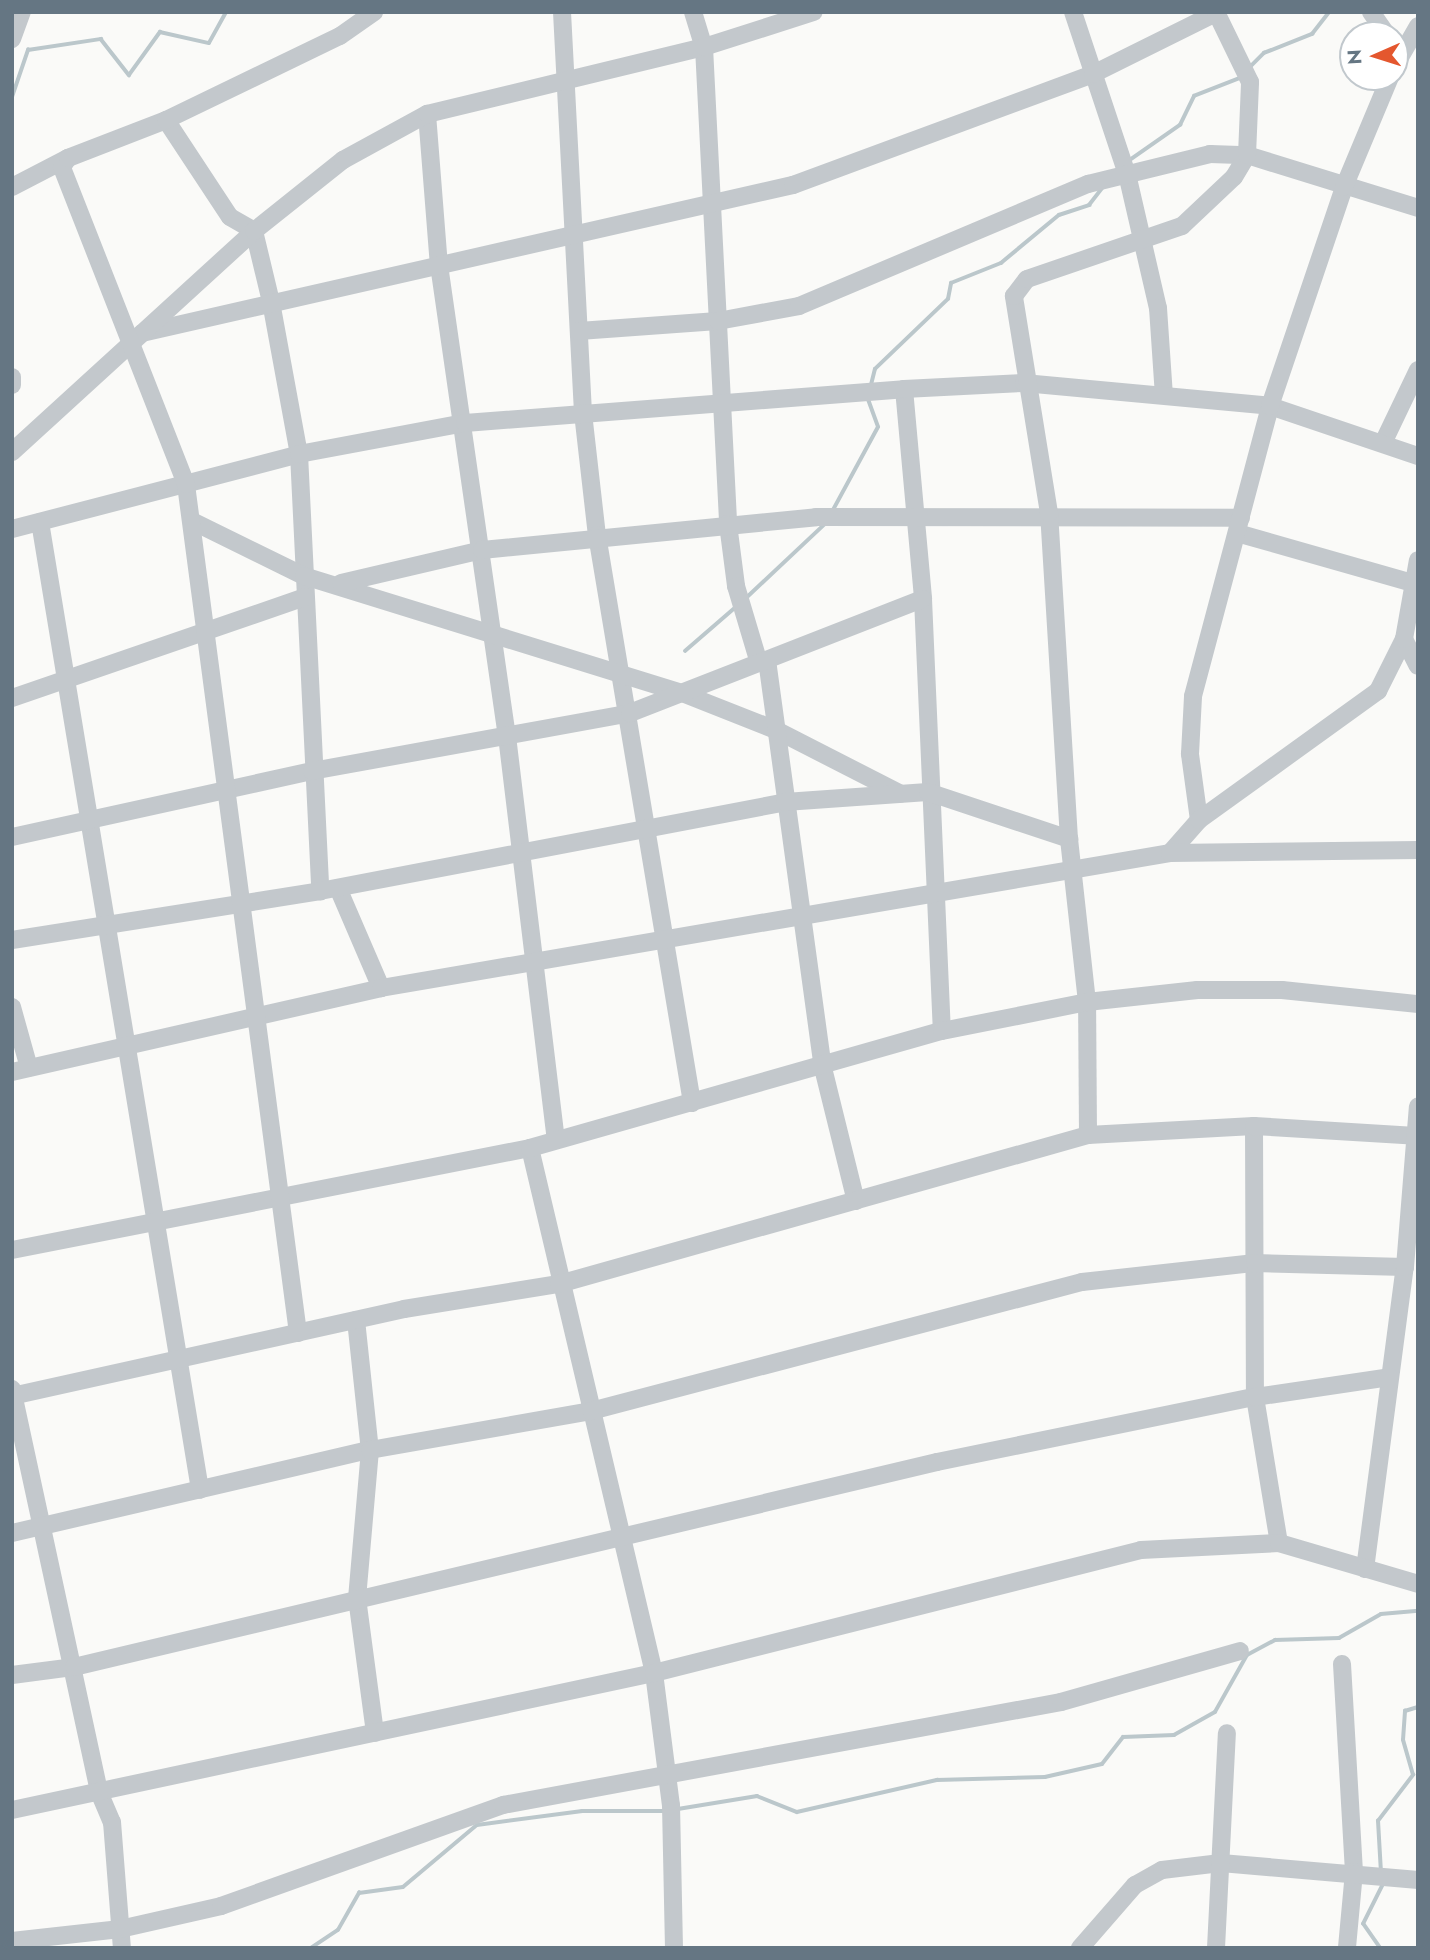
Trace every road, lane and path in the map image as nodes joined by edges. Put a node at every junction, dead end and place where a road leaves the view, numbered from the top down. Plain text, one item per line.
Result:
1 (22, 12) edge
2 (374, 12) edge
3 (562, 12) edge
4 (693, 12) edge
5 (814, 12) edge
6 (1073, 12) edge
7 (1217, 12) edge
8 (12, 40) edge
9 (704, 47) junction
10 (1093, 75) junction
11 (567, 78) junction
12 (1385, 91) edge
13 (427, 114) junction
14 (166, 120) junction
15 (1247, 155) junction
16 (68, 158) junction
17 (1127, 174) junction
18 (12, 187) edge
19 (1344, 187) junction
20 (713, 200) junction
21 (1418, 208) edge
22 (254, 231) junction
23 (573, 233) junction
24 (1142, 242) junction
25 (439, 265) junction
26 (271, 302) junction
27 (718, 321) junction
28 (579, 331) junction
29 (142, 332) junction
30 (127, 346) junction
31 (1418, 370) edge
32 (12, 377) edge
33 (1024, 383) junction
34 (12, 385) edge
35 (904, 389) junction
36 (1164, 395) junction
37 (721, 401) junction
38 (1270, 406) junction
39 (583, 413) junction
40 (465, 423) junction
41 (1383, 443) junction
42 (12, 452) edge
43 (299, 454) junction
44 (1418, 456) edge
45 (186, 484) junction
46 (1049, 513) junction
47 (916, 520) junction
48 (192, 521) junction
49 (40, 522) junction
50 (728, 524) junction
51 (1239, 525) junction
52 (12, 529) edge
53 (597, 535) junction
54 (482, 550) junction
55 (1418, 560) edge
56 (304, 576) junction
57 (341, 583) junction
58 (1413, 596) edge
59 (305, 597) junction
60 (923, 599) junction
61 (207, 631) junction
62 (494, 635) junction
63 (1404, 639) junction
64 (763, 661) junction
65 (1418, 666) edge
66 (70, 679) junction
67 (624, 679) junction
68 (682, 693) junction
69 (12, 698) edge
70 (631, 713) junction
71 (776, 730) junction
72 (508, 736) junction
73 (312, 771) junction
74 (227, 789) junction
75 (928, 792) junction
76 (901, 794) junction
77 (785, 802) junction
78 (89, 818) junction
79 (1199, 820) junction
80 (646, 827) junction
81 (12, 837) edge
82 (1069, 838) junction
83 (1418, 850) edge
84 (518, 852) junction
85 (1170, 853) junction
86 (1076, 869) junction
87 (338, 888) junction
88 (320, 891) junction
89 (931, 892) junction
90 (242, 903) junction
91 (799, 916) junction
92 (104, 923) junction
93 (664, 939) junction
94 (12, 940) edge
95 (532, 964) junction
96 (381, 988) junction
97 (1087, 1002) junction
98 (1418, 1004) edge
99 (12, 1007) edge
100 (261, 1016) junction
101 (942, 1031) junction
102 (124, 1047) junction
103 (823, 1068) junction
104 (20, 1070) edge
105 (692, 1103) junction
106 (1418, 1107) edge
107 (1254, 1126) junction
108 (1088, 1135) junction
109 (1416, 1136) junction
110 (556, 1140) junction
111 (530, 1148) junction
112 (284, 1196) junction
113 (856, 1201) junction
114 (153, 1223) junction
115 (12, 1250) edge
116 (1255, 1263) junction
117 (1405, 1267) junction
118 (559, 1283) junction
119 (356, 1320) junction
120 (298, 1333) junction
121 (176, 1360) junction
122 (1390, 1377) junction
123 (13, 1393) edge
124 (1255, 1397) junction
125 (591, 1411) junction
126 (370, 1450) junction
127 (200, 1490) junction
128 (45, 1527) junction
129 (12, 1533) edge
130 (625, 1539) junction
131 (1279, 1543) junction
132 (1365, 1569) junction
133 (1417, 1584) edge
134 (358, 1598) junction
135 (1240, 1651) dead end
136 (1342, 1664) dead end
137 (74, 1667) junction
138 (654, 1673) junction
139 (12, 1675) edge
140 (375, 1733) junction
141 (1227, 1733) dead end
142 (667, 1774) junction
143 (99, 1792) junction
144 (12, 1810) edge
145 (1221, 1863) junction
146 (1371, 1874) junction
147 (1418, 1880) edge
148 (120, 1929) junction
149 (12, 1941) edge
150 (122, 1948) edge
151 (674, 1948) edge
152 (1080, 1948) edge
153 (1216, 1948) edge
154 (1346, 1948) edge

1 - 8 street
2 - 14 street
3 - 11 street
4 - 9 street
5 - 9 street
6 - 10 street
7 - 10 street
7 - 15 street
9 - 11 street
9 - 20 street
10 - 17 street
10 - 20 street
11 - 13 street
11 - 23 street
12 - 19 street
13 - 22 street
13 - 25 street
14 - 16 street
14 - 22 street
15 - 17 street
15 - 19 street
15 - 24 street
16 - 18 street
16 - 30 street
17 - 24 street
17 - 27 street
19 - 21 street
19 - 38 street
20 - 23 street
20 - 27 street
22 - 26 street
22 - 29 street
23 - 25 street
23 - 28 street
24 - 33 street
24 - 36 street
25 - 26 street
25 - 40 street
26 - 29 street
26 - 43 street
27 - 28 street
27 - 37 street
28 - 39 street
29 - 30 street
30 - 42 street
30 - 45 street
31 - 41 street
32 - 34 street
33 - 35 street
33 - 36 street
33 - 46 street
35 - 37 street
35 - 47 street
36 - 38 street
37 - 39 street
37 - 50 street
38 - 41 street
38 - 51 street
39 - 40 street
39 - 53 street
40 - 43 street
40 - 54 street
41 - 44 street
43 - 45 street
43 - 56 street
45 - 48 street
45 - 49 street
46 - 47 street
46 - 51 street
46 - 82 street
47 - 50 street
47 - 60 street
48 - 56 street
48 - 61 street
49 - 52 street
49 - 66 street
50 - 53 street
50 - 64 street
51 - 58 street
51 - 79 street
53 - 54 street
53 - 67 street
54 - 57 street
54 - 62 street
55 - 58 street
56 - 57 street
56 - 59 street
57 - 62 street
58 - 63 street
59 - 61 street
59 - 73 street
60 - 64 street
60 - 75 street
61 - 66 street
61 - 74 street
62 - 67 street
62 - 72 street
63 - 65 street
63 - 79 street
64 - 68 street
64 - 71 street
66 - 69 street
66 - 78 street
67 - 68 street
67 - 70 street
68 - 70 street
68 - 71 street
70 - 72 street
70 - 80 street
71 - 76 street
71 - 77 street
72 - 73 street
72 - 84 street
73 - 74 street
73 - 88 street
74 - 78 street
74 - 90 street
75 - 76 street
75 - 82 street
75 - 89 street
76 - 77 street
77 - 80 street
77 - 91 street
78 - 81 street
78 - 92 street
79 - 85 street
80 - 84 street
80 - 93 street
82 - 86 street
83 - 85 street
84 - 87 street
84 - 95 street
85 - 86 street
86 - 89 street
86 - 97 street
87 - 88 street
87 - 96 street
88 - 90 street
89 - 91 street
89 - 101 street
90 - 92 street
90 - 100 street
91 - 93 street
91 - 103 street
92 - 94 street
92 - 102 street
93 - 95 street
93 - 105 street
95 - 96 street
95 - 110 street
96 - 100 street
97 - 98 street
97 - 101 street
97 - 108 street
99 - 104 street
100 - 102 street
100 - 112 street
101 - 103 street
102 - 104 street
102 - 114 street
103 - 105 street
103 - 113 street
105 - 110 street
106 - 109 street
107 - 108 street
107 - 109 street
107 - 116 street
108 - 113 street
109 - 117 street
110 - 111 street
111 - 112 street
111 - 118 street
112 - 114 street
112 - 120 street
113 - 118 street
114 - 115 street
114 - 121 street
116 - 117 street
116 - 124 street
116 - 125 street
117 - 122 street
118 - 119 street
118 - 125 street
119 - 120 street
119 - 126 street
120 - 121 street
121 - 123 street
121 - 127 street
122 - 124 street
122 - 132 street
123 - 128 street
124 - 130 street
124 - 131 street
125 - 126 street
125 - 130 street
126 - 127 street
126 - 134 street
127 - 128 street
128 - 129 street
128 - 137 street
130 - 134 street
130 - 138 street
131 - 132 street
131 - 138 street
132 - 133 street
134 - 137 street
134 - 140 street
135 - 142 street
136 - 146 street
137 - 139 street
137 - 143 street
138 - 140 street
138 - 142 street
140 - 143 street
141 - 145 street
142 - 148 street
142 - 151 street
143 - 144 street
143 - 148 street
145 - 146 street
145 - 152 street
145 - 153 street
146 - 147 street
146 - 154 street
148 - 149 street
148 - 150 street

